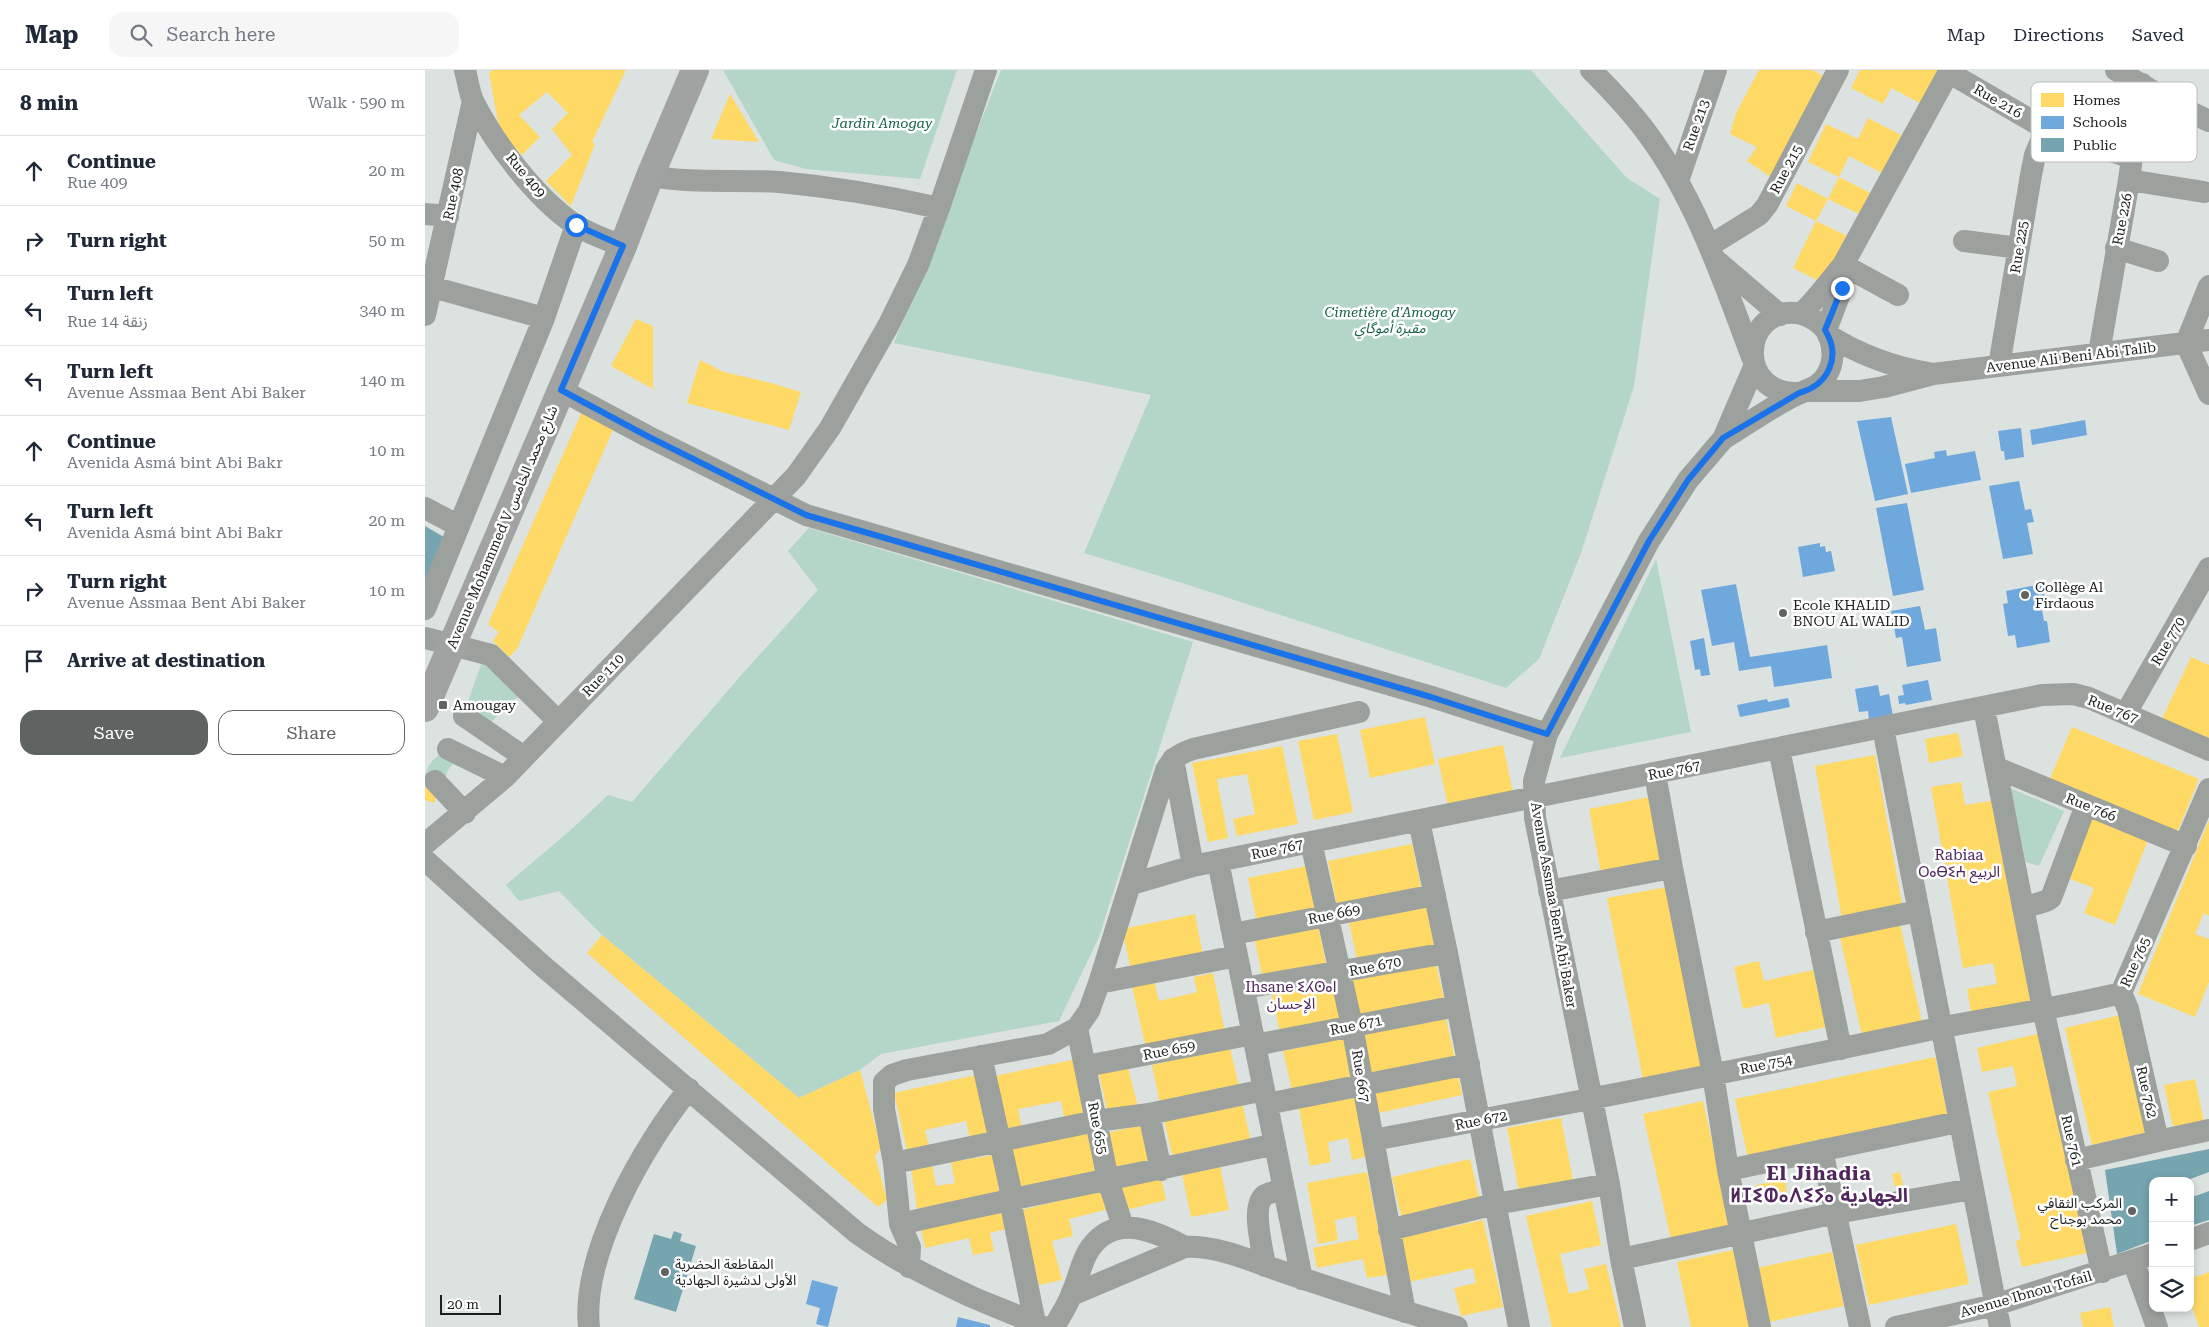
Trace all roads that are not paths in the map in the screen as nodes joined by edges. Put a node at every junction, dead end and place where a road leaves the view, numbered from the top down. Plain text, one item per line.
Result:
1 (695, 70) edge
2 (985, 70) edge
3 (1591, 70) edge
4 (1716, 70) edge
5 (1839, 70) edge
6 (2116, 70) edge
7 (1949, 71) edge
8 (469, 73) edge
9 (2137, 82) edge
10 (473, 101) junction
11 (2197, 115) edge
12 (2031, 120) edge
13 (2209, 121) edge
14 (2034, 162) edge
15 (2115, 162) edge
16 (2131, 162) edge
17 (2130, 169) junction
18 (650, 176) junction
19 (1678, 181) junction
20 (2204, 192) dead end
21 (939, 208) junction
22 (425, 214) edge
23 (448, 216) junction
24 (576, 225) junction
25 (1964, 241) dead end
26 (623, 246) junction
27 (2019, 248) junction
28 (2116, 248) junction
29 (1712, 252) junction
30 (2157, 261) dead end
31 (1843, 265) junction
32 (2209, 286) edge
33 (432, 287) junction
34 (1898, 295) dead end
35 (1790, 314) junction
36 (425, 315) edge
37 (544, 318) junction
38 (1827, 332) junction
39 (2209, 340) edge
40 (2186, 343) junction
41 (2099, 354) junction
42 (1753, 362) junction
43 (1999, 366) junction
44 (1933, 374) junction
45 (561, 390) junction
46 (1803, 392) junction
47 (2209, 394) edge
48 (1723, 438) junction
49 (775, 500) junction
50 (425, 508) edge
51 (459, 526) junction
52 (2208, 570) edge
53 (425, 609) edge
54 (425, 638) edge
55 (451, 646) junction
56 (425, 708) edge
57 (1984, 708) junction
58 (1359, 712) dead end
59 (2126, 714) junction
60 (464, 716) dead end
61 (558, 721) junction
62 (1883, 728) junction
63 (1547, 734) junction
64 (448, 749) dead end
65 (1779, 749) junction
66 (2209, 750) edge
67 (525, 757) junction
68 (1173, 759) junction
69 (1997, 768) junction
70 (1655, 774) junction
71 (505, 777) junction
72 (435, 781) dead end
73 (2209, 789) edge
74 (1533, 796) junction
75 (2086, 805) junction
76 (465, 812) junction
77 (1419, 821) junction
78 (1311, 842) junction
79 (425, 844) edge
80 (2186, 846) junction
81 (425, 860) edge
82 (1218, 861) junction
83 (1193, 866) junction
84 (1672, 868) junction
85 (1132, 884) junction
86 (1549, 891) junction
87 (1435, 895) junction
88 (2023, 908) junction
89 (1918, 911) junction
90 (1328, 916) junction
91 (1816, 932) junction
92 (1235, 945) junction
93 (1447, 953) junction
94 (1340, 973) junction
95 (1099, 983) junction
96 (1244, 988) junction
97 (2121, 993) junction
98 (1457, 1006) junction
99 (2043, 1010) junction
100 (1352, 1026) junction
101 (1077, 1028) junction
102 (1941, 1028) junction
103 (1254, 1040) junction
104 (1841, 1048) junction
105 (981, 1056) junction
106 (1469, 1064) junction
107 (1086, 1066) junction
108 (1713, 1074) junction
109 (1362, 1084) junction
110 (689, 1089) junction
111 (1265, 1097) junction
112 (1590, 1098) junction
113 (1149, 1114) junction
114 (1096, 1121) junction
115 (1479, 1121) junction
116 (1959, 1122) junction
117 (2209, 1130) edge
118 (1373, 1140) junction
119 (2158, 1141) junction
120 (999, 1142) junction
121 (1275, 1144) junction
122 (1822, 1150) junction
123 (2076, 1160) junction
124 (894, 1163) junction
125 (1161, 1170) junction
126 (1728, 1170) junction
127 (1108, 1180) junction
128 (1609, 1184) junction
129 (1284, 1189) junction
130 (1972, 1189) junction
131 (1011, 1198) junction
132 (1495, 1204) junction
133 (1836, 1214) junction
134 (900, 1224) junction
135 (1123, 1227) junction
136 (1389, 1230) junction
137 (1742, 1233) junction
138 (2209, 1234) edge
139 (2194, 1239) edge
140 (1185, 1246) junction
141 (2143, 1258) edge
142 (1621, 1259) junction
143 (1265, 1266) junction
144 (909, 1267) junction
145 (2102, 1272) junction
146 (1302, 1278) junction
147 (1072, 1295) junction
148 (1995, 1305) junction
149 (1405, 1312) junction
150 (1044, 1326) edge
151 (1902, 1326) edge
152 (589, 1327) edge
153 (1457, 1327) edge
154 (1519, 1327) edge
155 (1635, 1327) edge
156 (1760, 1327) edge
157 (1860, 1327) edge
158 (2000, 1327) edge
159 (2157, 1327) edge

1 - 18 main road, Avenue Mohammed V شارع محمد الخامس
2 - 21 street, Rue 110
3 - 19 street
4 - 19 street, Rue 213
5 - 29 street, Rue 215
6 - 9 street
7 - 12 street, Rue 216
7 - 31 street
8 - 10 street, Rue 409
10 - 23 street, Rue 408
10 - 24 street, Rue 409
11 - 13 street
14 - 27 street, Rue 225
15 - 17 street, Rue 216
16 - 17 street, Rue 226
17 - 20 street, Rue 216
17 - 28 street, Rue 226
18 - 21 street
18 - 26 main road, Avenue Mohammed V شارع محمد الخامس
19 - 29 street
21 - 49 street, Rue 110
22 - 23 street
23 - 33 street, Rue 408
24 - 26 street, Rue 409
24 - 37 street
25 - 27 street
26 - 45 main road, Avenue Mohammed V شارع محمد الخامس
27 - 43 street, Rue 225
28 - 30 street
28 - 41 street, Rue 226
29 - 35 street
29 - 42 street
31 - 34 street
31 - 35 street
31 - 38 street
32 - 40 street
33 - 36 street, Rue 408
33 - 37 street
35 - 38 street
35 - 42 street
37 - 51 street
38 - 44 street, Avenue Ali Beni Abi Talib
38 - 46 street
39 - 40 street, Avenue Ali Beni Abi Talib
40 - 41 street, Avenue Ali Beni Abi Talib
40 - 47 street
41 - 43 street, Avenue Ali Beni Abi Talib
42 - 46 street
42 - 48 street, Avenue Assmaa Bent Abi Baker
43 - 44 street, Avenue Ali Beni Abi Talib
44 - 46 street, Avenue Ali Beni Abi Talib
45 - 49 street
45 - 55 main road, Avenue Mohammed V شارع محمد الخامس
46 - 48 street, Avenue Assmaa Bent Abi Baker
48 - 63 street, Avenue Assmaa Bent Abi Baker
49 - 61 street, Rue 110
49 - 63 street
50 - 51 street
51 - 53 street
52 - 59 street, Rue 770
54 - 55 street
55 - 56 main road, Avenue Mohammed V شارع محمد الخامس
55 - 61 street
57 - 59 street, Rue 767
57 - 62 street, Rue 767
57 - 69 street, Rue 761
58 - 68 street
59 - 66 street, Rue 767
60 - 67 street
61 - 67 street, Rue 110
62 - 65 street, Rue 767
62 - 89 street
63 - 74 street, Avenue Assmaa Bent Abi Baker
64 - 71 street
65 - 70 street, Rue 767
65 - 91 street
67 - 71 street, Rue 110
68 - 83 street
68 - 85 street
69 - 75 street, Rue 766
69 - 88 street, Rue 761
70 - 74 street, Rue 767
70 - 84 street
71 - 76 street, Rue 110
72 - 76 street
73 - 80 street, Rue 765
74 - 77 street, Rue 767
74 - 86 street, Avenue Assmaa Bent Abi Baker
75 - 80 street, Rue 766
75 - 88 street
76 - 79 street, Rue 110
77 - 78 street, Rue 767
77 - 87 street
78 - 82 street, Rue 767
78 - 90 street, Rue 667
80 - 97 street, Rue 765
81 - 110 street
82 - 83 street, Rue 767
82 - 92 street
83 - 85 street, Rue 767
84 - 86 street
84 - 108 street
85 - 95 street
86 - 112 street, Avenue Assmaa Bent Abi Baker
87 - 90 street, Rue 669
87 - 93 street
88 - 99 street, Rue 761
89 - 91 street
89 - 102 street
90 - 92 street, Rue 669
90 - 94 street, Rue 667
91 - 104 street
92 - 95 street, Rue 669
92 - 96 street
93 - 94 street, Rue 670
93 - 98 street
94 - 96 street, Rue 670
94 - 100 street, Rue 667
95 - 101 street
96 - 103 street
97 - 99 street, Rue 765
97 - 119 street, Rue 762
98 - 100 street, Rue 671
98 - 106 street
99 - 102 street, Rue 765
99 - 123 street, Rue 761
100 - 103 street, Rue 671
100 - 109 street, Rue 667
101 - 105 street
101 - 107 street, Rue 655
102 - 104 street, Rue 754
102 - 116 street
103 - 107 street, Rue 659
103 - 111 street
104 - 108 street, Rue 754
105 - 120 street
105 - 124 street
106 - 109 street
106 - 115 street
107 - 114 street, Rue 655
108 - 112 street, Rue 754
108 - 126 street
109 - 111 street
109 - 118 street, Rue 667
110 - 144 street
110 - 152 street
111 - 113 street
111 - 121 street
112 - 115 street, Rue 672
112 - 128 street, Avenue Assmaa Bent Abi Baker
113 - 114 street
113 - 125 street
114 - 120 street
114 - 127 street, Rue 655
115 - 118 street, Rue 672
115 - 132 street
116 - 122 street
116 - 130 street
117 - 119 street
118 - 136 street, Rue 667
119 - 123 street
120 - 124 street
120 - 131 street
121 - 125 street
121 - 129 street
122 - 126 street
122 - 133 street
123 - 145 street, Rue 761
124 - 134 street
125 - 127 street
126 - 137 street
127 - 131 street
127 - 135 street, Rue 655
128 - 132 street
128 - 142 street, Avenue Assmaa Bent Abi Baker
129 - 143 street
129 - 146 street
130 - 133 street
130 - 148 street
131 - 134 street
131 - 150 street
132 - 136 street
132 - 154 street
133 - 137 street
133 - 157 street
134 - 144 street
135 - 140 street
135 - 147 street
136 - 149 street, Rue 667
137 - 142 street
137 - 156 street
138 - 139 street
140 - 143 street
140 - 147 street
141 - 145 street, Avenue Ibnou Tofail
141 - 159 street
142 - 155 street, Avenue Assmaa Bent Abi Baker
143 - 146 street
144 - 150 street
145 - 148 street, Avenue Ibnou Tofail
146 - 149 street
147 - 150 street
148 - 151 street, Avenue Ibnou Tofail
148 - 158 street
149 - 153 street

